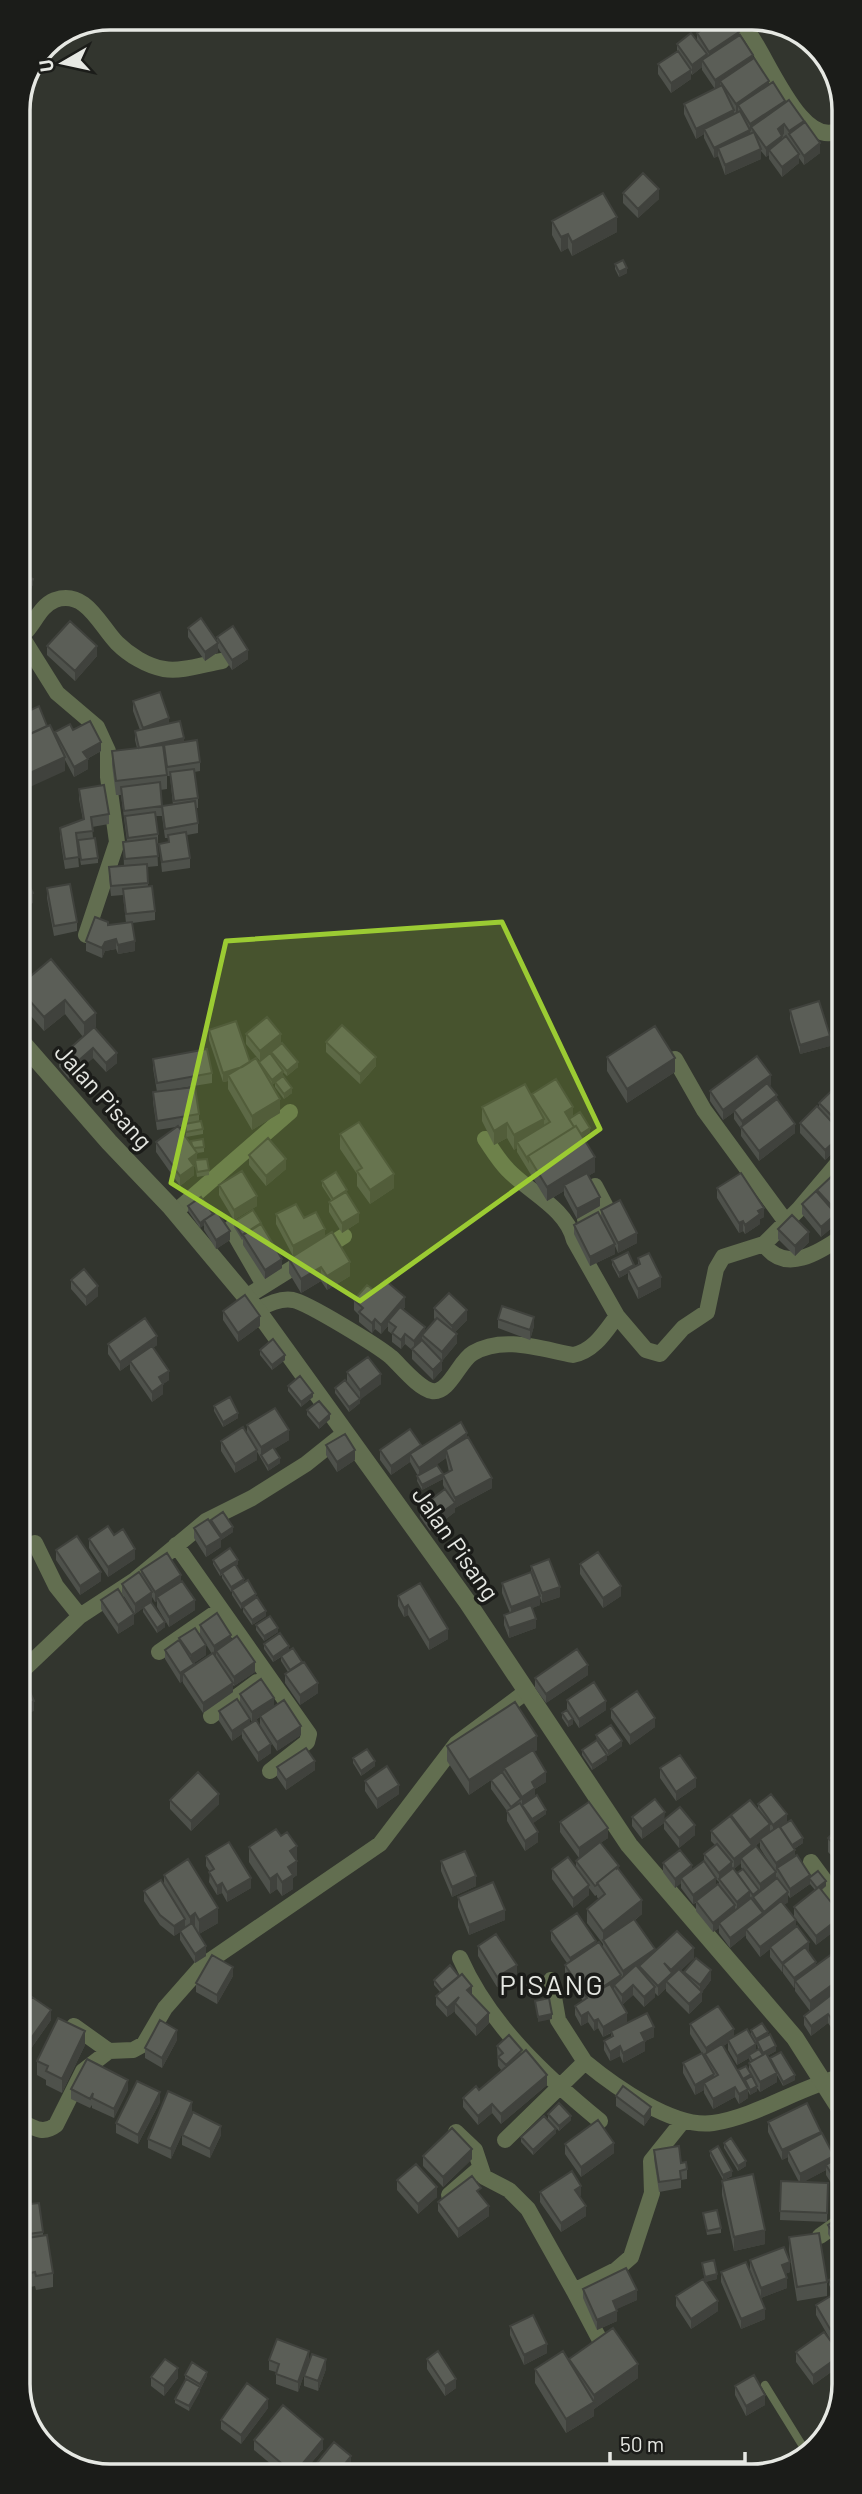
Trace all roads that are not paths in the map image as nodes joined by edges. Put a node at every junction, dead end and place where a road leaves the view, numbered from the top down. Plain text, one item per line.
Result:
1 (747, 30) edge
2 (832, 132) edge
3 (30, 625) edge
4 (30, 652) edge
5 (222, 661) dead end
6 (86, 935) edge
7 (30, 1052) edge
8 (675, 1059) edge
9 (290, 1112) dead end
10 (485, 1139) dead end
11 (832, 1170) edge
12 (595, 1186) edge
13 (175, 1212) junction
14 (786, 1222) junction
15 (570, 1227) junction
16 (231, 1228) edge
17 (344, 1236) dead end
18 (832, 1242) edge
19 (764, 1244) junction
20 (264, 1285) junction
21 (251, 1303) junction
22 (617, 1316) junction
23 (346, 1432) junction
24 (35, 1543) dead end
25 (176, 1545) junction
26 (222, 1609) junction
27 (80, 1616) junction
28 (159, 1652) dead end
29 (30, 1664) edge
30 (268, 1674) junction
31 (527, 1691) junction
32 (211, 1716) dead end
33 (270, 1771) dead end
34 (811, 1862) dead end
35 (832, 1891) edge
36 (460, 1958) dead end
37 (551, 1980) dead end
38 (74, 2026) edge
39 (109, 2051) junction
40 (581, 2065) junction
41 (832, 2084) edge
42 (560, 2085) junction
43 (828, 2086) junction
44 (832, 2093) edge
45 (600, 2121) edge
46 (680, 2125) junction
47 (30, 2126) edge
48 (456, 2132) edge
49 (505, 2140) dead end
50 (480, 2168) junction
51 (447, 2196) edge
52 (832, 2228) edge
53 (820, 2236) edge
54 (574, 2291) junction
55 (602, 2344) edge
56 (765, 2385) dead end
57 (803, 2446) edge

1 - 2 street
3 - 5 street
4 - 6 street
7 - 13 street, Jalan Pisang
8 - 14 street
9 - 13 street
10 - 15 street
11 - 14 street
12 - 15 street
13 - 21 street, Jalan Pisang
14 - 19 street
15 - 22 street
16 - 20 street
17 - 20 street
18 - 19 street
19 - 22 street
20 - 21 street
21 - 22 street
21 - 23 street, Jalan Pisang
23 - 25 street
23 - 31 street, Jalan Pisang
24 - 27 street
25 - 26 street
25 - 27 street
26 - 28 street
26 - 30 street
27 - 29 street
30 - 32 street
30 - 33 street
31 - 39 street
31 - 43 street, Jalan Pisang
34 - 35 street
36 - 42 street
37 - 40 street
38 - 39 street
39 - 47 street
40 - 42 street
40 - 46 street
41 - 43 street
42 - 45 street
42 - 49 street
43 - 44 street, Jalan Pisang
43 - 46 street
46 - 54 street
48 - 50 street
50 - 51 street
50 - 54 street
52 - 53 street
54 - 55 street
56 - 57 lane

